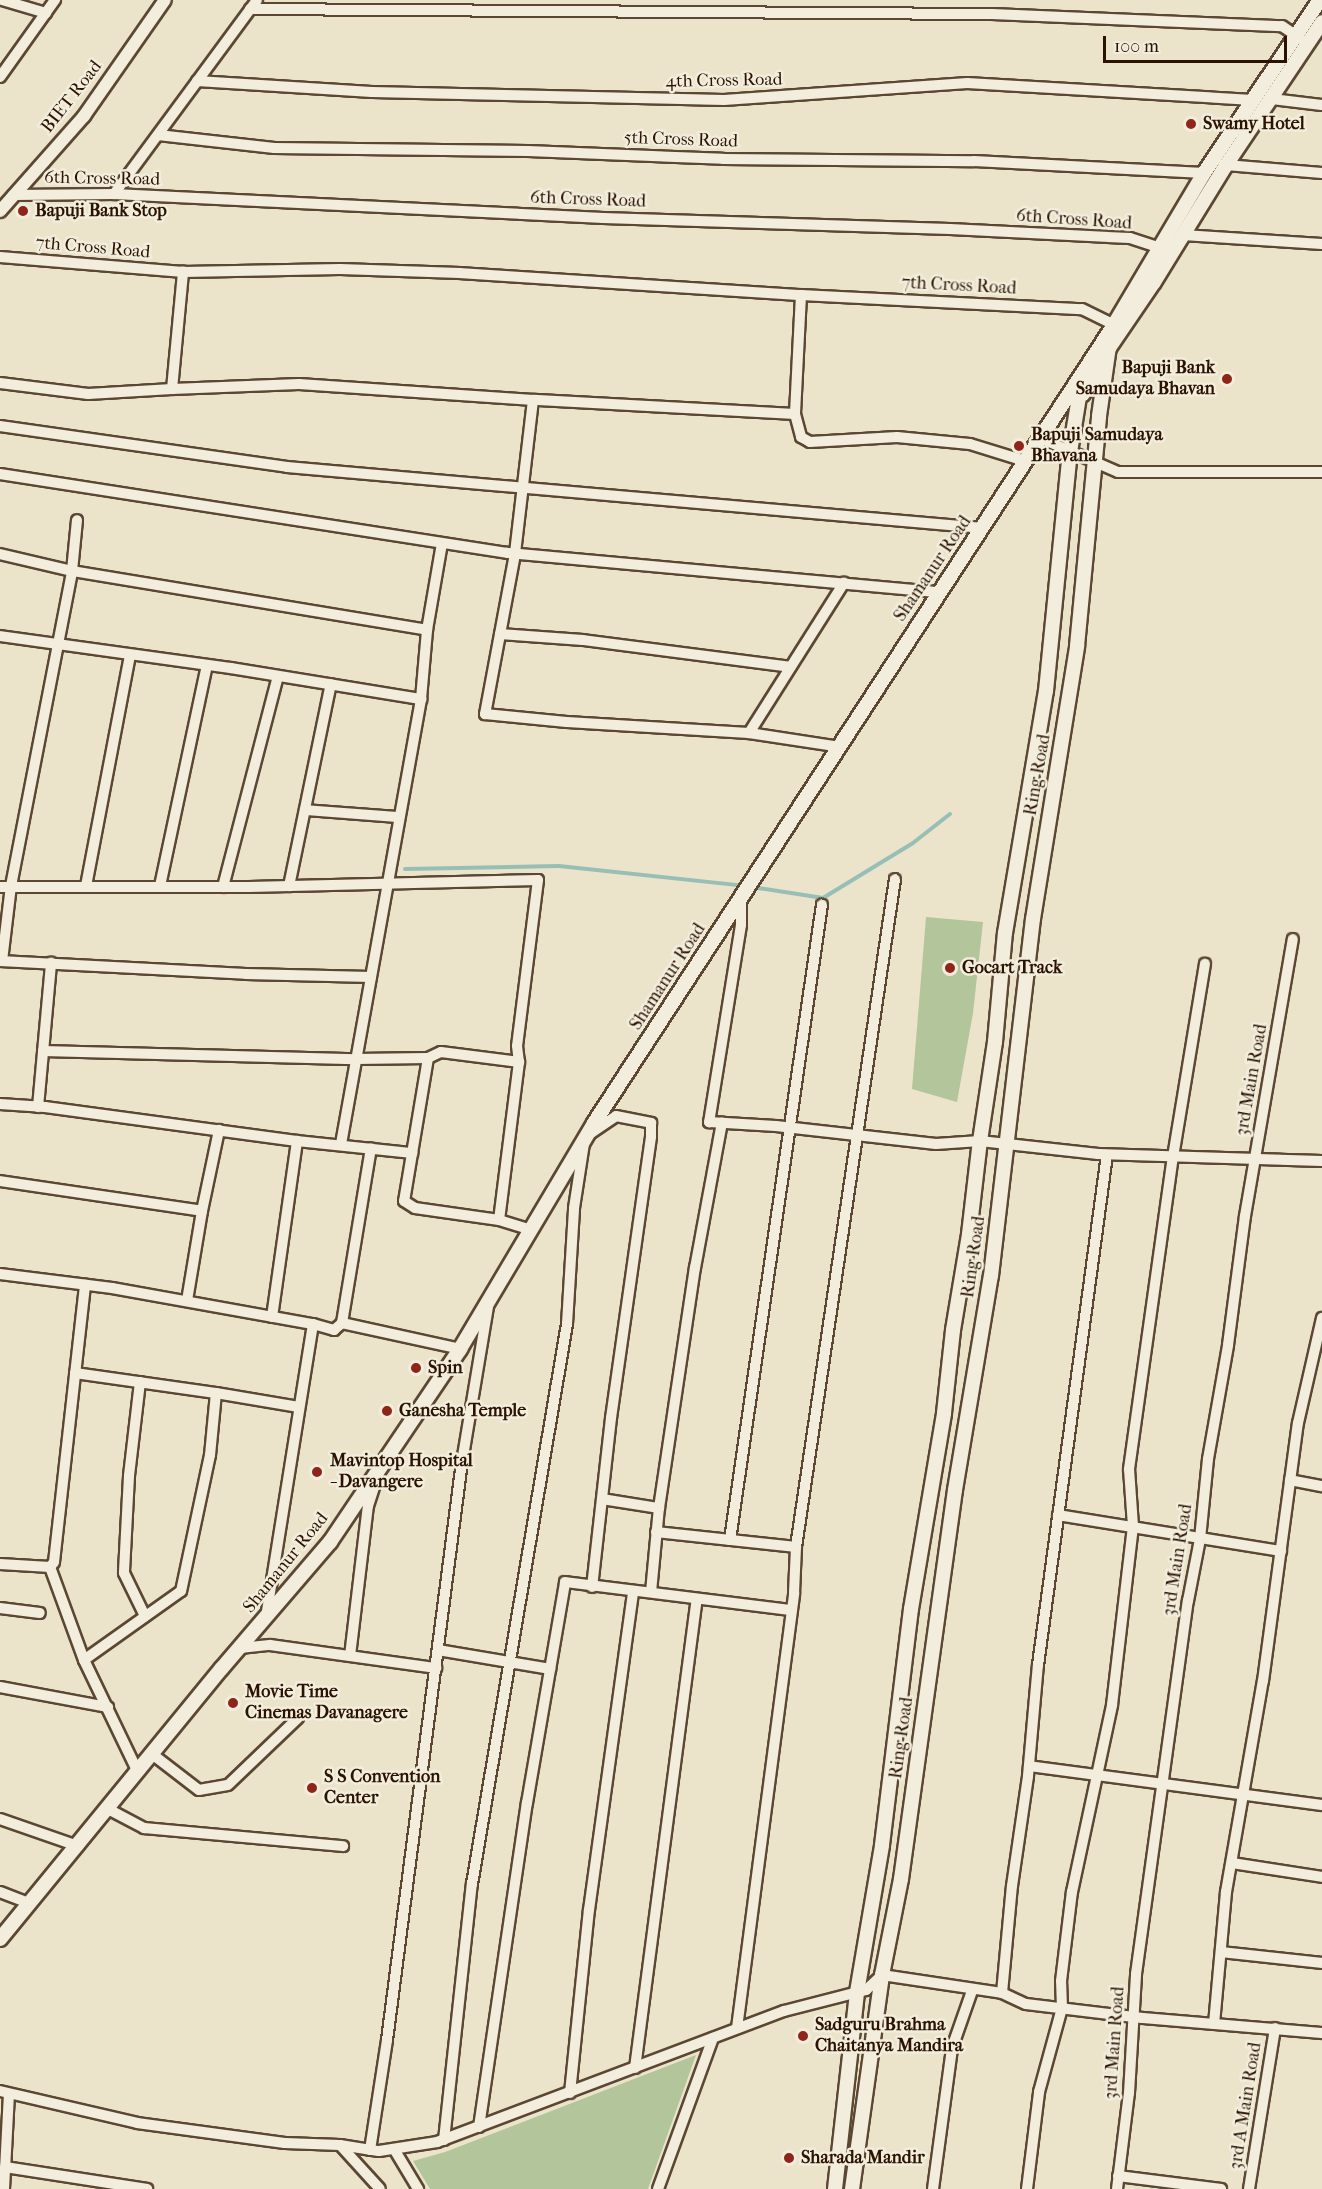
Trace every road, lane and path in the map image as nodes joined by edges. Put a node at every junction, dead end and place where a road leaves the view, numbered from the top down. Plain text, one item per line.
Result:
1 (2, 0) edge
2 (55, 0) edge
3 (165, 0) edge
4 (1320, 0) edge
5 (253, 5) edge
6 (46, 13) junction
7 (1322, 22) edge
8 (1302, 40) junction
9 (4, 64) edge
10 (0, 77) edge
11 (197, 81) junction
12 (1272, 99) junction
13 (1252, 100) junction
14 (1322, 105) edge
15 (158, 135) junction
16 (1226, 165) junction
17 (1204, 173) junction
18 (1322, 173) edge
19 (114, 194) junction
20 (13, 195) junction
21 (0, 211) edge
22 (1183, 235) junction
23 (1322, 244) edge
24 (1161, 248) junction
25 (0, 257) edge
26 (183, 272) junction
27 (801, 295) junction
28 (1112, 326) junction
29 (1109, 348) junction
30 (1083, 372) junction
31 (0, 383) edge
32 (171, 388) junction
33 (533, 400) junction
34 (1078, 404) junction
35 (795, 414) junction
36 (0, 426) edge
37 (1040, 438) junction
38 (1070, 452) junction
39 (1025, 461) junction
40 (1095, 462) junction
41 (1322, 472) edge
42 (0, 474) edge
43 (522, 488) junction
44 (77, 520) dead end
45 (983, 528) junction
46 (442, 543) junction
47 (0, 554) edge
48 (515, 554) junction
49 (72, 571) junction
50 (844, 583) junction
51 (939, 592) junction
52 (428, 630) junction
53 (500, 634) junction
54 (0, 636) edge
55 (57, 645) junction
56 (130, 655) junction
57 (207, 665) junction
58 (790, 667) junction
59 (278, 676) junction
60 (331, 684) junction
61 (421, 699) junction
62 (749, 733) junction
63 (840, 747) junction
64 (304, 810) junction
65 (399, 817) junction
66 (895, 879) dead end
67 (387, 883) junction
68 (6, 886) edge
69 (86, 886) junction
70 (159, 886) junction
71 (289, 886) junction
72 (223, 887) junction
73 (743, 896) junction
74 (822, 905) dead end
75 (1293, 939) dead end
76 (1, 961) edge
77 (51, 963) junction
78 (1205, 964) dead end
79 (371, 977) junction
80 (43, 1051) junction
81 (428, 1058) junction
82 (356, 1059) junction
83 (519, 1062) junction
84 (0, 1104) edge
85 (38, 1107) junction
86 (722, 1122) junction
87 (790, 1127) junction
88 (219, 1130) junction
89 (856, 1134) junction
90 (585, 1137) junction
91 (297, 1141) junction
92 (980, 1141) junction
93 (1006, 1142) junction
94 (341, 1144) junction
95 (371, 1148) junction
96 (412, 1153) junction
97 (1107, 1155) junction
98 (1173, 1157) junction
99 (1255, 1160) junction
100 (1322, 1161) edge
101 (0, 1181) edge
102 (202, 1211) junction
103 (499, 1220) junction
104 (531, 1230) junction
105 (0, 1274) edge
106 (86, 1284) junction
107 (490, 1297) junction
108 (187, 1302) junction
109 (272, 1317) junction
110 (1322, 1318) edge
111 (342, 1323) junction
112 (313, 1324) junction
113 (460, 1349) junction
114 (75, 1373) junction
115 (140, 1382) junction
116 (216, 1394) junction
117 (299, 1407) junction
118 (384, 1459) junction
119 (1290, 1480) junction
120 (1322, 1486) edge
121 (602, 1498) junction
122 (659, 1508) junction
123 (1058, 1515) junction
124 (1133, 1526) junction
125 (656, 1532) junction
126 (1200, 1539) junction
127 (730, 1540) junction
128 (796, 1547) junction
129 (1281, 1551) junction
130 (0, 1564) edge
131 (50, 1567) junction
132 (592, 1587) junction
133 (633, 1591) junction
134 (651, 1592) junction
135 (697, 1599) junction
136 (0, 1608) edge
137 (791, 1610) junction
138 (40, 1613) dead end
139 (146, 1616) junction
140 (266, 1617) junction
141 (240, 1648) junction
142 (438, 1650) junction
143 (350, 1656) junction
144 (84, 1660) junction
145 (511, 1663) junction
146 (436, 1668) junction
147 (550, 1669) junction
148 (0, 1687) edge
149 (108, 1707) junction
150 (298, 1718) dead end
151 (152, 1754) junction
152 (1029, 1766) junction
153 (138, 1772) junction
154 (1098, 1776) junction
155 (1164, 1784) junction
156 (1244, 1795) junction
157 (1322, 1805) edge
158 (108, 1809) junction
159 (0, 1819) edge
160 (78, 1846) junction
161 (343, 1846) dead end
162 (1232, 1863) junction
163 (1322, 1877) edge
164 (0, 1892) edge
165 (29, 1903) junction
166 (0, 1939) edge
167 (1221, 1952) junction
168 (1322, 1963) edge
169 (882, 1975) junction
170 (972, 1991) junction
171 (857, 1992) junction
172 (1002, 1993) junction
173 (1062, 2008) junction
174 (1135, 2017) junction
175 (1214, 2024) junction
176 (738, 2028) junction
177 (1275, 2028) junction
178 (1322, 2033) edge
179 (713, 2038) junction
180 (635, 2068) junction
181 (5, 2092) edge
182 (570, 2093) junction
183 (479, 2127) junction
184 (444, 2140) junction
185 (340, 2145) junction
186 (394, 2149) junction
187 (370, 2150) junction
188 (5, 2167) junction
189 (1118, 2176) junction
190 (95, 2185) edge
191 (4, 2189) edge
192 (147, 2189) edge
193 (380, 2189) edge
194 (418, 2189) edge
195 (658, 2189) edge
196 (835, 2189) edge
197 (852, 2189) edge
198 (933, 2189) edge
199 (1027, 2189) edge
200 (1117, 2189) edge
201 (1221, 2189) edge
202 (1249, 2189) edge

1 - 6 street
2 - 6 street
3 - 20 street, BIET Road
4 - 8 main road, Shamanur Road
5 - 8 street
5 - 11 street
6 - 9 street
7 - 8 main road, Shamanur Road
8 - 12 main road, Shamanur Road
8 - 13 main road, Shamanur Road
9 - 10 street
11 - 13 street, 4th Cross Road
11 - 15 street
12 - 14 street
12 - 16 main road, Shamanur Road
13 - 17 main road, Shamanur Road
15 - 17 street, 5th Cross Road
15 - 19 street
16 - 18 street
16 - 22 main road, Shamanur Road
17 - 24 main road, Shamanur Road
19 - 20 street, 6th Cross Road
19 - 24 street, 6th Cross Road
20 - 21 street, BIET Road
22 - 23 street
22 - 29 main road, Shamanur Road
24 - 28 main road, Shamanur Road
25 - 26 street, 7th Cross Road
26 - 27 street, 7th Cross Road
26 - 32 street
27 - 28 street, 7th Cross Road
27 - 35 street
28 - 29 main road, Ring Road
28 - 30 main road, Shamanur Road
29 - 34 main road, Shamanur Road
29 - 40 main road, Ring Road
30 - 34 main road, Ring Road
30 - 37 main road, Shamanur Road
31 - 32 street
32 - 33 street
33 - 35 street
33 - 43 street
34 - 38 main road, Ring Road
35 - 39 street
36 - 43 street
37 - 38 street
37 - 39 main road, Shamanur Road
38 - 40 street
38 - 92 main road, Ring Road
39 - 45 main road, Shamanur Road
40 - 41 street
40 - 93 main road, Ring Road
42 - 46 street
43 - 45 street
43 - 48 street
44 - 49 street
45 - 51 main road, Shamanur Road
46 - 48 street
46 - 52 street
47 - 49 street
48 - 50 street
48 - 53 street
49 - 52 street
49 - 55 street
50 - 51 street
50 - 58 street
51 - 63 main road, Shamanur Road
52 - 61 street
53 - 58 street
53 - 62 street
54 - 55 street
55 - 56 street
55 - 68 street
56 - 57 street
56 - 69 street
57 - 59 street
57 - 70 street
58 - 62 street
59 - 60 street
59 - 72 street
60 - 61 street
60 - 64 street
61 - 65 street
62 - 63 street
63 - 73 main road, Shamanur Road
64 - 65 street
64 - 71 street
65 - 67 street
66 - 89 street
67 - 71 street
67 - 79 street
67 - 83 street
68 - 69 street
68 - 76 street
69 - 70 street
70 - 72 street
71 - 72 street
73 - 86 street
73 - 90 main road, Shamanur Road
74 - 87 street
75 - 99 street, 3rd Main Road
76 - 77 street
77 - 79 street
77 - 80 street
78 - 98 street
79 - 82 street
80 - 82 street
80 - 85 street
81 - 82 street
81 - 83 street
81 - 96 street
82 - 94 street
83 - 103 street
84 - 85 street
85 - 88 street
86 - 87 street
86 - 122 street
87 - 89 street
87 - 127 street
88 - 91 street
88 - 102 street
89 - 92 street
89 - 128 street
90 - 104 main road, Shamanur Road
90 - 121 street
90 - 145 street
91 - 94 street
91 - 109 street
92 - 93 street
92 - 171 main road, Ring Road
93 - 97 street
93 - 169 main road, Ring Road
94 - 95 street
95 - 96 street
95 - 111 street
96 - 103 street
97 - 98 street
97 - 123 street
98 - 99 street
98 - 124 street
99 - 100 street
99 - 126 street, 3rd Main Road
101 - 102 street
102 - 108 street
103 - 104 street
104 - 107 main road, Shamanur Road
105 - 106 street
106 - 108 street
106 - 114 street
107 - 113 main road, Shamanur Road
107 - 142 street
108 - 109 street
109 - 112 street
110 - 119 street
111 - 112 street
111 - 113 street
112 - 117 street
113 - 118 main road, Shamanur Road
114 - 115 street
114 - 131 street
115 - 116 street
115 - 139 street
116 - 117 street
116 - 139 street
117 - 140 street
118 - 140 main road, Shamanur Road
118 - 143 street
119 - 120 street
119 - 129 street
121 - 122 street
121 - 132 street
122 - 125 street
123 - 124 street
123 - 152 street
124 - 126 street
124 - 154 street
125 - 127 street
125 - 134 street
126 - 129 street
126 - 155 street, 3rd Main Road
127 - 128 street
128 - 137 street
129 - 156 street
130 - 131 street
131 - 144 street
132 - 133 street
132 - 147 street
133 - 134 street
133 - 182 street
134 - 135 street
135 - 137 street
135 - 180 street
136 - 138 street
137 - 176 street
139 - 144 street
140 - 141 main road, Shamanur Road
141 - 143 street
141 - 151 main road, Shamanur Road
142 - 145 street
142 - 146 street
143 - 146 street
144 - 149 street
145 - 147 street
145 - 184 street
146 - 187 street
147 - 183 street
148 - 149 street
149 - 153 street
150 - 151 street
151 - 153 main road, Shamanur Road
152 - 154 street
152 - 172 street
153 - 158 main road, Shamanur Road
154 - 155 street
154 - 173 street
155 - 156 street
155 - 174 street, 3rd Main Road
156 - 157 street
156 - 162 street
158 - 160 main road, Shamanur Road
158 - 161 street
159 - 160 street
160 - 165 main road, Shamanur Road
162 - 163 street
162 - 167 street
164 - 165 street
165 - 166 main road, Shamanur Road
167 - 168 street
167 - 175 street
169 - 170 street
169 - 171 street
169 - 197 main road, Ring Road
170 - 172 street
170 - 198 street
171 - 176 street
171 - 196 main road, Ring Road
172 - 173 street
173 - 174 street
173 - 199 street
174 - 175 street
174 - 189 street, 3rd Main Road
175 - 177 street
176 - 179 street
177 - 178 street
177 - 202 street, 3rd A Main Road
179 - 180 street
179 - 195 street
180 - 182 street
181 - 185 street
181 - 188 street
182 - 183 street
183 - 184 street
184 - 186 street
185 - 187 street
185 - 193 street
186 - 187 street
186 - 194 street
188 - 190 street
188 - 191 street
189 - 200 street, 3rd Main Road
189 - 201 street
190 - 192 street

